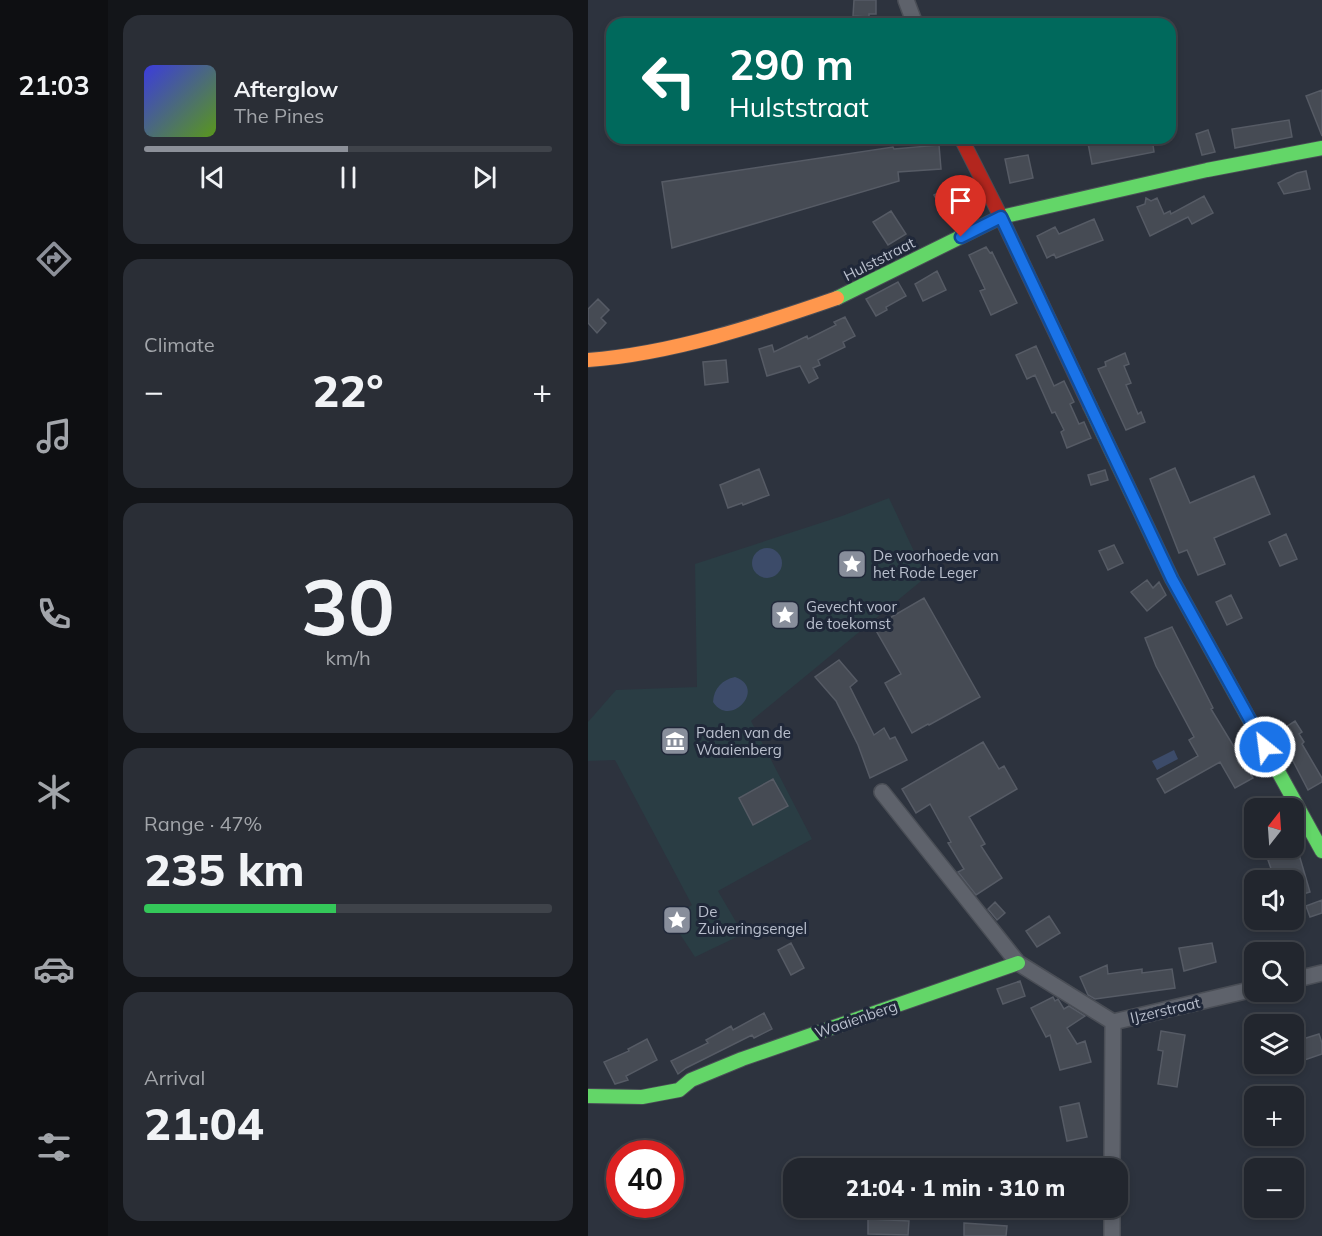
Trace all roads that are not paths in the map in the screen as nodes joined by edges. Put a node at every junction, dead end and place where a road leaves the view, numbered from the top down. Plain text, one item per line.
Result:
1 (906, 0) edge
2 (913, 18) edge
3 (964, 144) edge
4 (1322, 148) edge
5 (1001, 217) junction
6 (588, 360) edge
7 (882, 792) dead end
8 (1322, 851) edge
9 (1018, 963) junction
10 (1322, 973) edge
11 (1304, 977) edge
12 (1244, 991) edge
13 (1113, 1022) junction
14 (588, 1096) edge
15 (1112, 1158) edge
16 (1112, 1218) edge
17 (1112, 1236) edge

1 - 2 street
3 - 5 street
4 - 5 street, Hulststraat
5 - 6 street, Hulststraat
5 - 8 street
7 - 9 street
9 - 13 street
9 - 14 street, Waaienberg
10 - 11 street
12 - 13 street, IJzerstraat
13 - 15 street, IJzerstraat
16 - 17 street

